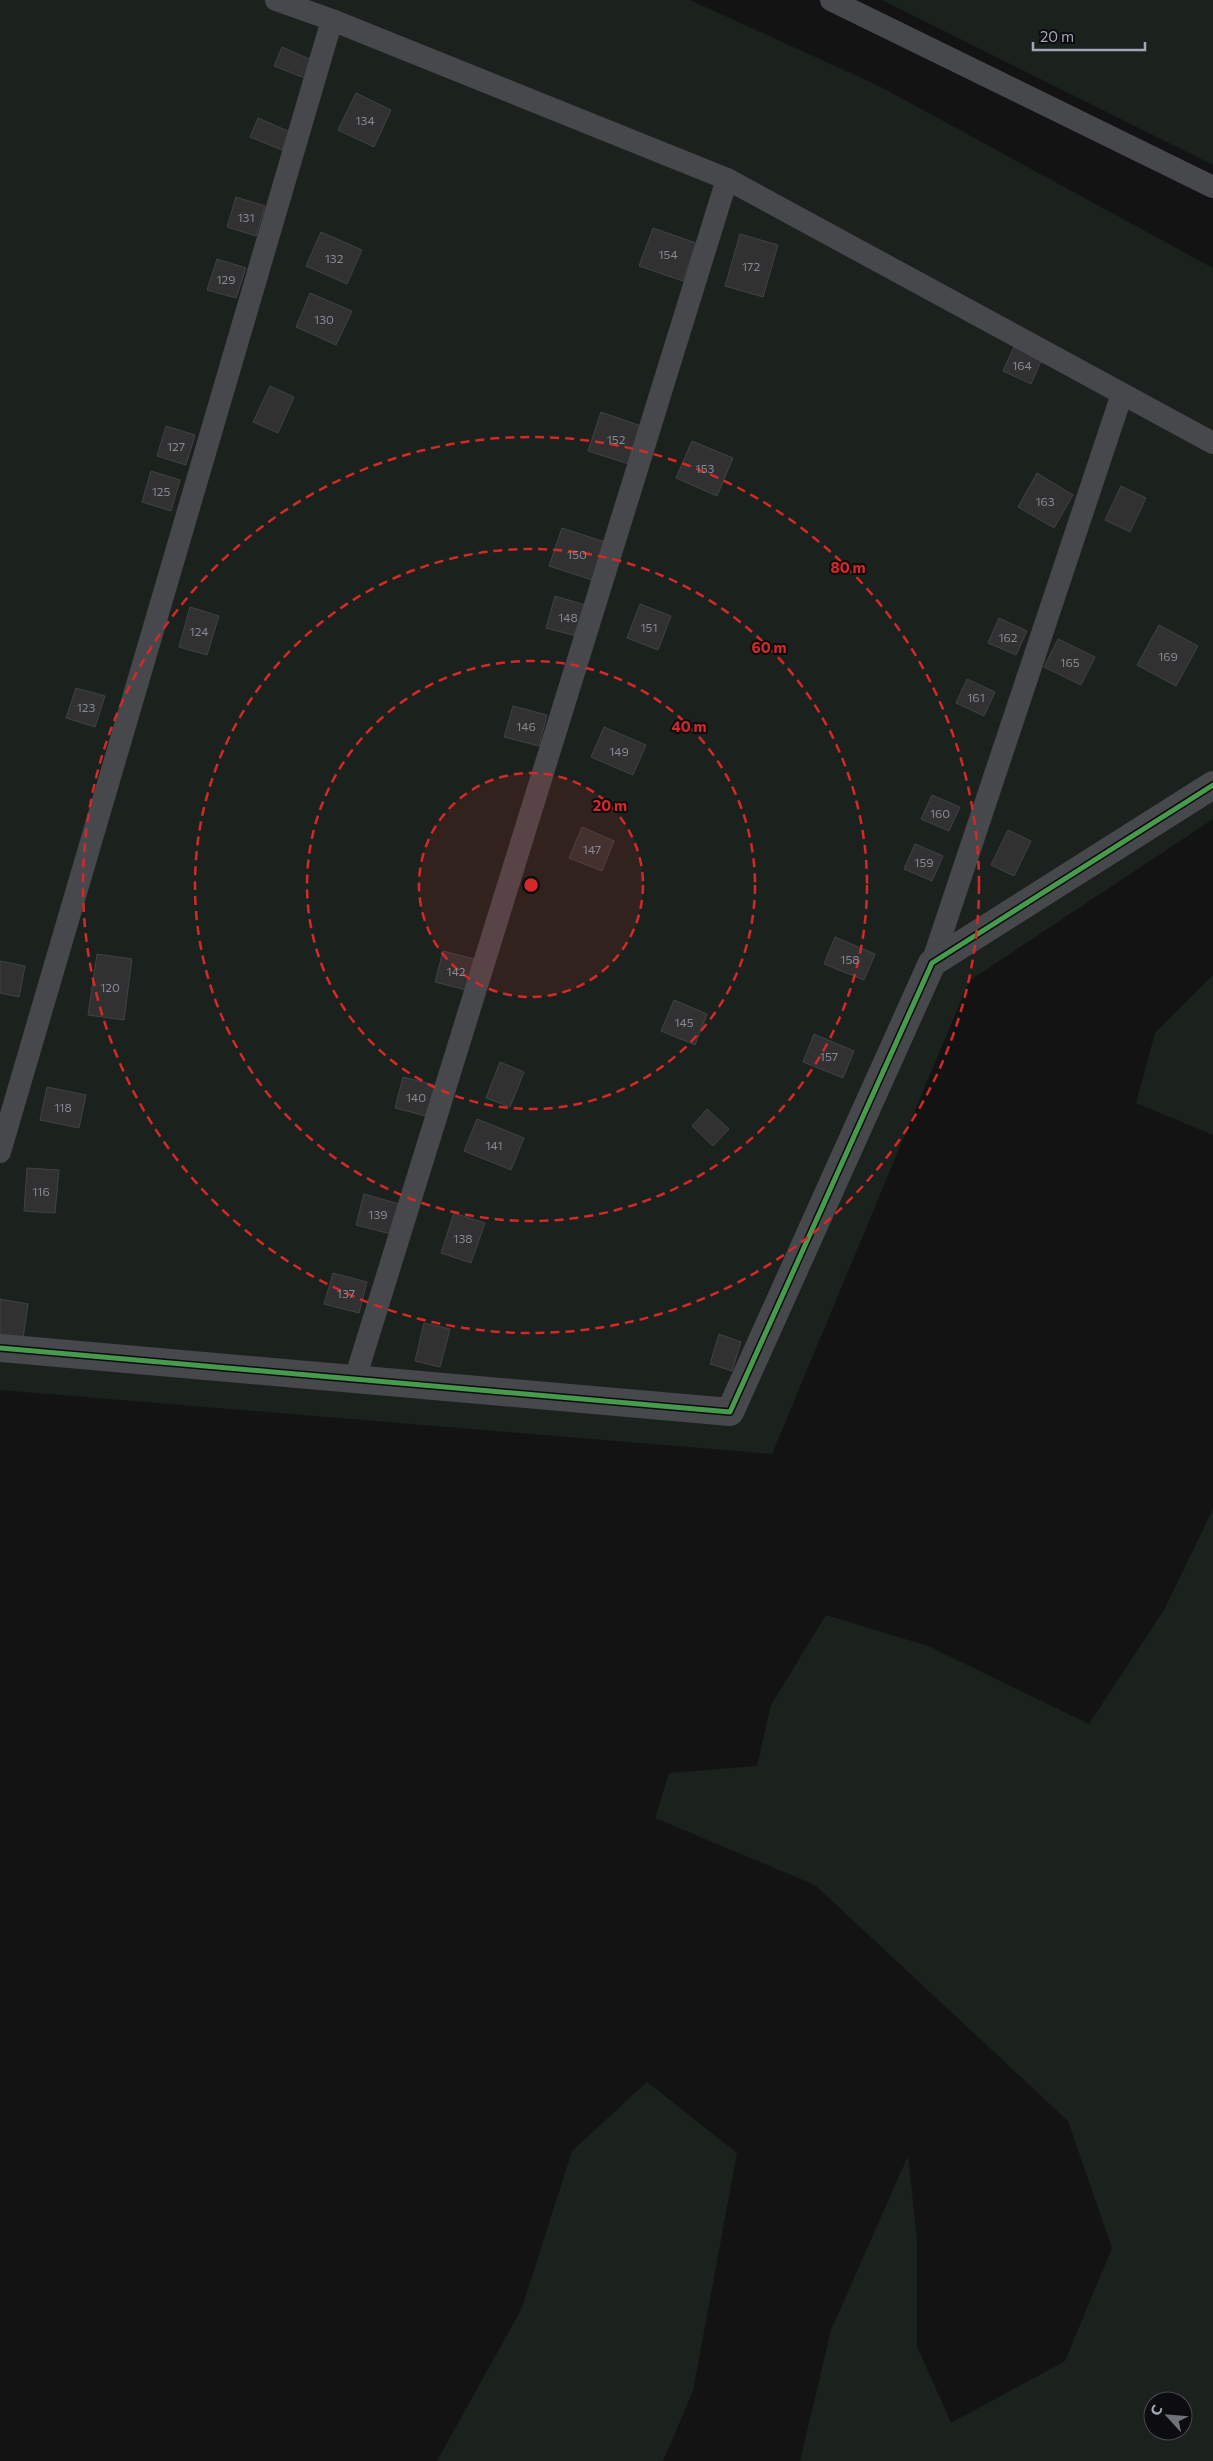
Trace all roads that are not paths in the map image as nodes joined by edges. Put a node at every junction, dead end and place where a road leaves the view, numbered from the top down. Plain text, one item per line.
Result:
1 (276, 0) edge
2 (832, 0) edge
3 (332, 20) junction
4 (727, 179) junction
5 (1213, 187) edge
6 (1122, 394) junction
7 (1213, 443) edge
8 (1213, 785) edge
9 (932, 963) junction
10 (0, 1152) edge
11 (0, 1348) edge
12 (355, 1379) junction

1 - 3 lane
2 - 5 lane
3 - 4 lane
3 - 10 lane
4 - 6 lane
4 - 12 lane
6 - 7 lane
6 - 9 lane
8 - 9 street
9 - 12 street
11 - 12 street

